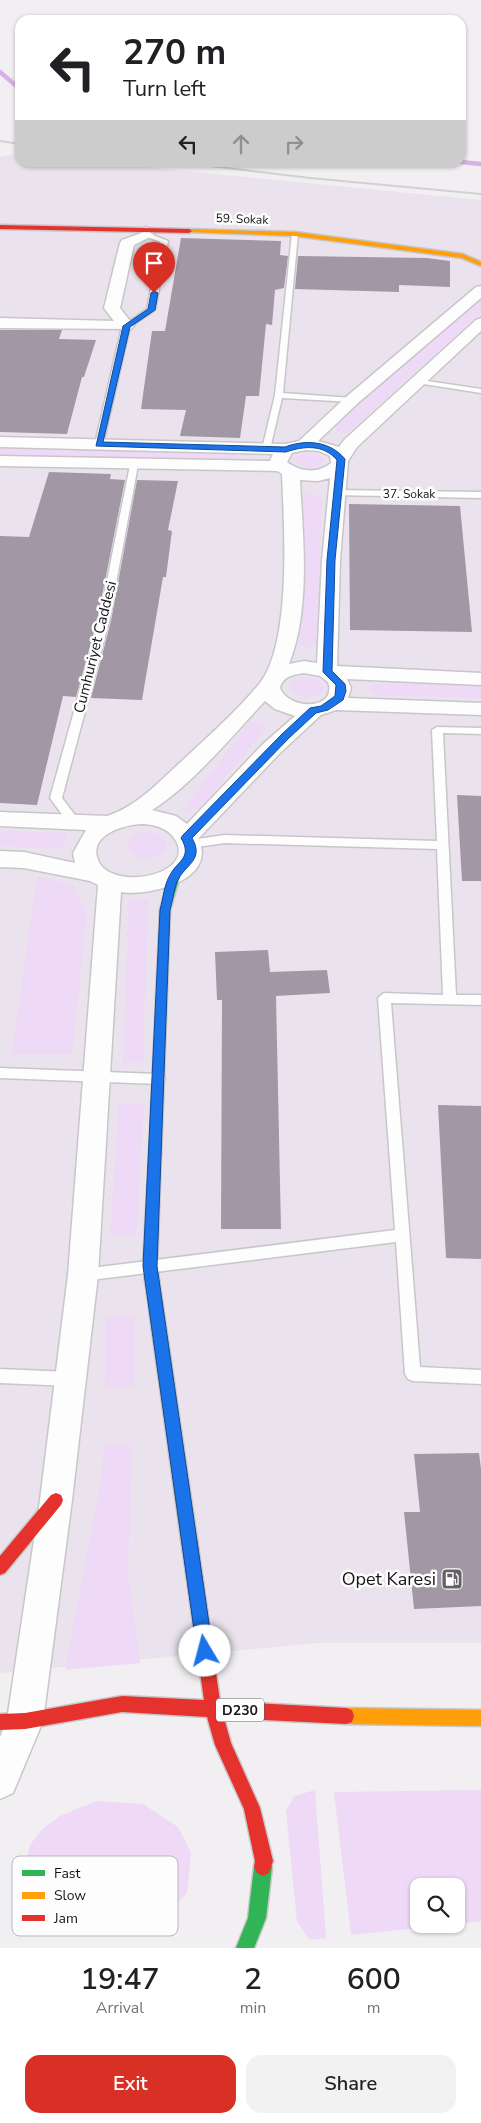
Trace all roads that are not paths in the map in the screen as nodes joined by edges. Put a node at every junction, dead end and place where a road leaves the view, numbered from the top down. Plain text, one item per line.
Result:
1 (0, 227) edge
2 (146, 232) junction
3 (295, 234) junction
4 (481, 264) edge
5 (481, 290) edge
6 (0, 323) edge
7 (481, 323) edge
8 (126, 326) junction
9 (417, 382) junction
10 (481, 391) edge
11 (279, 395) junction
12 (352, 400) junction
13 (0, 442) edge
14 (99, 444) junction
15 (304, 445) junction
16 (266, 449) junction
17 (286, 449) junction
18 (0, 461) edge
19 (340, 462) junction
20 (134, 464) junction
21 (286, 469) junction
22 (337, 494) junction
23 (480, 494) edge
24 (481, 507) edge
25 (327, 672) junction
26 (481, 679) edge
27 (271, 681) junction
28 (323, 707) junction
29 (481, 709) edge
30 (481, 731) edge
31 (0, 819) edge
32 (116, 820) junction
33 (74, 822) junction
34 (188, 841) junction
35 (443, 844) junction
36 (0, 859) edge
37 (174, 876) junction
38 (103, 879) junction
39 (450, 1000) junction
40 (481, 1000) edge
41 (0, 1073) edge
42 (97, 1077) junction
43 (158, 1079) junction
44 (402, 1235) junction
45 (150, 1266) junction
46 (83, 1275) junction
47 (0, 1376) edge
48 (481, 1377) edge
49 (70, 1380) junction
50 (56, 1500) junction
51 (0, 1568) edge
52 (213, 1708) junction
53 (481, 1718) edge
54 (12, 1721) edge
55 (0, 1780) edge
56 (245, 1948) edge

1 - 2 main road, 59. Sokak
2 - 3 main road, 59. Sokak
2 - 8 street
2 - 8 lane
3 - 4 main road, 59. Sokak
3 - 11 lane
5 - 12 street
6 - 8 street
7 - 9 street
8 - 14 lane
9 - 10 lane
9 - 19 street
11 - 12 lane
11 - 16 lane
12 - 15 street
13 - 14 street
14 - 16 street
15 - 17 street
15 - 19 street
16 - 17 street
17 - 21 street
18 - 20 street
19 - 21 street
19 - 22 street
20 - 21 street
20 - 33 lane, Cumhuriyet Caddesi
21 - 27 street
22 - 23 lane, 37. Sokak
22 - 25 street
23 - 24 lane
25 - 26 street
25 - 27 street
25 - 28 street
27 - 28 street
27 - 32 street
28 - 29 street
28 - 34 street
30 - 35 lane
31 - 33 street
32 - 33 street
32 - 34 street
32 - 38 street
34 - 35 lane
34 - 37 street
35 - 39 lane
36 - 38 street
37 - 38 street
37 - 43 main road
38 - 42 street
39 - 40 lane
39 - 44 lane
41 - 42 lane
42 - 43 lane
42 - 46 street
43 - 45 main road
44 - 45 lane
44 - 48 lane
45 - 46 lane
45 - 52 main road
46 - 49 street
47 - 49 lane
49 - 50 street
50 - 51 main road
50 - 54 street
52 - 53 main road, D230
52 - 54 main road, D230
52 - 56 main road
54 - 55 street

